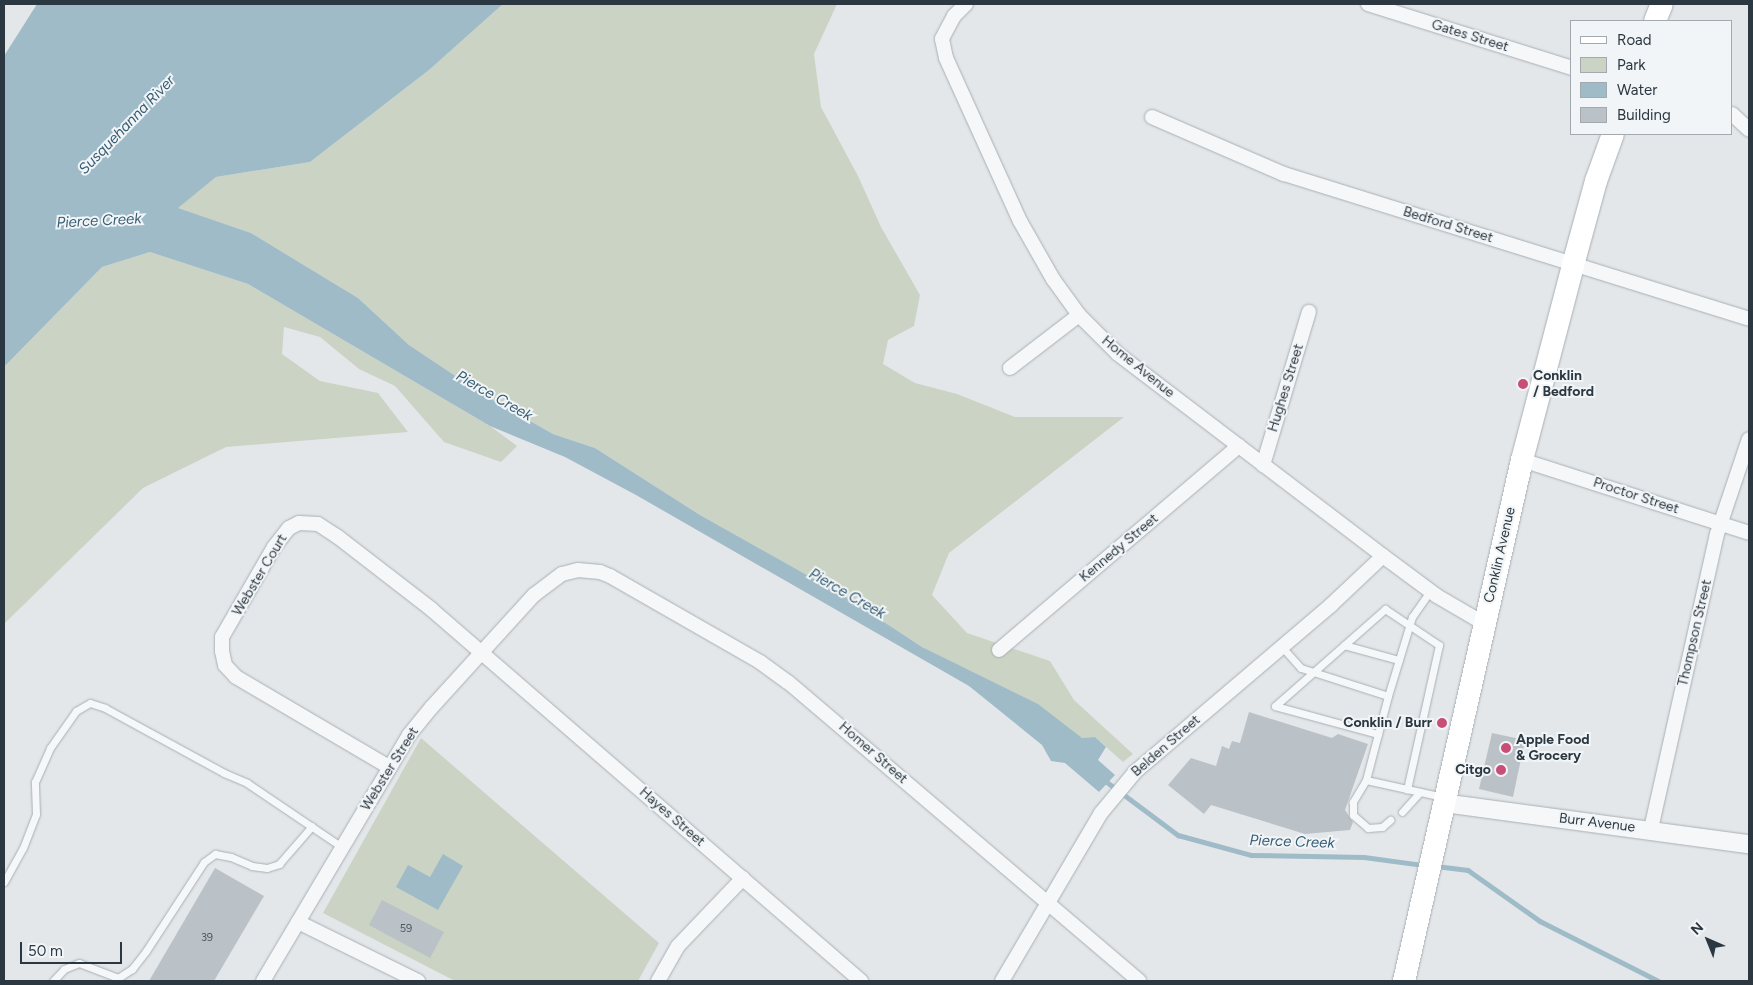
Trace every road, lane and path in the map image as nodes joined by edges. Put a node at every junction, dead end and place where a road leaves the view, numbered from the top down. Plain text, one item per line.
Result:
1 (966, 4) edge
2 (1368, 4) edge
3 (1662, 4) edge
4 (1655, 20) edge
5 (1570, 67) edge
6 (1733, 115) edge
7 (1152, 117) dead end
8 (1749, 130) edge
9 (1613, 135) edge
10 (1573, 265) junction
11 (1309, 312) dead end
12 (1079, 315) junction
13 (1749, 319) edge
14 (1010, 368) dead end
15 (1749, 439) edge
16 (1239, 446) junction
17 (1522, 460) junction
18 (1263, 465) junction
19 (1720, 524) junction
20 (1749, 533) edge
21 (1384, 556) junction
22 (578, 570) joint
23 (1430, 591) junction
24 (1484, 624) junction
25 (1409, 626) junction
26 (1344, 644) junction
27 (1282, 647) junction
28 (999, 650) dead end
29 (482, 654) junction
30 (1399, 660) junction
31 (1313, 672) junction
32 (1388, 696) junction
33 (1378, 734) junction
34 (389, 767) junction
35 (1366, 780) junction
36 (1407, 789) junction
37 (1420, 792) junction
38 (1444, 800) junction
39 (1402, 812) dead end
40 (1390, 820) dead end
41 (312, 826) junction
42 (1652, 829) junction
43 (1749, 844) edge
44 (342, 847) junction
45 (743, 878) junction
46 (4, 882) edge
47 (1048, 904) junction
48 (298, 922) junction
49 (53, 981) edge
50 (263, 981) edge
51 (418, 981) edge
52 (658, 981) edge
53 (861, 981) edge
54 (1002, 981) edge
55 (1139, 981) edge
56 (1404, 981) edge

1 - 12 street, Home Avenue
2 - 5 street, Gates Street
3 - 4 main road
6 - 8 street
7 - 10 street, Bedford Street
9 - 10 main road, Conklin Avenue
10 - 13 street, Bedford Street
10 - 17 main road, Conklin Avenue
11 - 18 street, Hughes Street
12 - 14 street
12 - 16 street, Home Avenue
15 - 19 street, Thompson Street
16 - 18 street, Home Avenue
16 - 28 street, Kennedy Street
17 - 19 street, Proctor Street
17 - 24 main road, Conklin Avenue
18 - 21 street, Home Avenue
19 - 20 street, Proctor Street
19 - 42 street, Thompson Street
21 - 23 street, Home Avenue
21 - 27 street, Belden Street
22 - 29 street, Webster Street
22 - 47 street, Homer Street
23 - 24 street, Home Avenue
23 - 25 lane
24 - 38 main road, Conklin Avenue
25 - 26 lane
25 - 30 lane
25 - 36 lane
26 - 30 lane
26 - 31 lane
27 - 31 lane
27 - 47 street, Belden Street
29 - 34 street, Webster Street
29 - 34 street, Webster Court
29 - 45 street, Hayes Street
30 - 32 lane
31 - 32 lane
31 - 33 lane
32 - 33 lane
33 - 35 lane
34 - 44 street, Webster Street
35 - 36 lane
35 - 40 lane
36 - 37 lane
37 - 38 lane
37 - 39 lane
38 - 42 street, Burr Avenue
38 - 56 main road, Conklin Avenue
41 - 44 lane
41 - 46 lane
41 - 49 lane
42 - 43 street, Burr Avenue
44 - 48 street, Webster Street
45 - 52 street
45 - 53 street, Hayes Street
47 - 54 street, Belden Street
47 - 55 street, Homer Street
48 - 50 street, Webster Street
48 - 51 street

